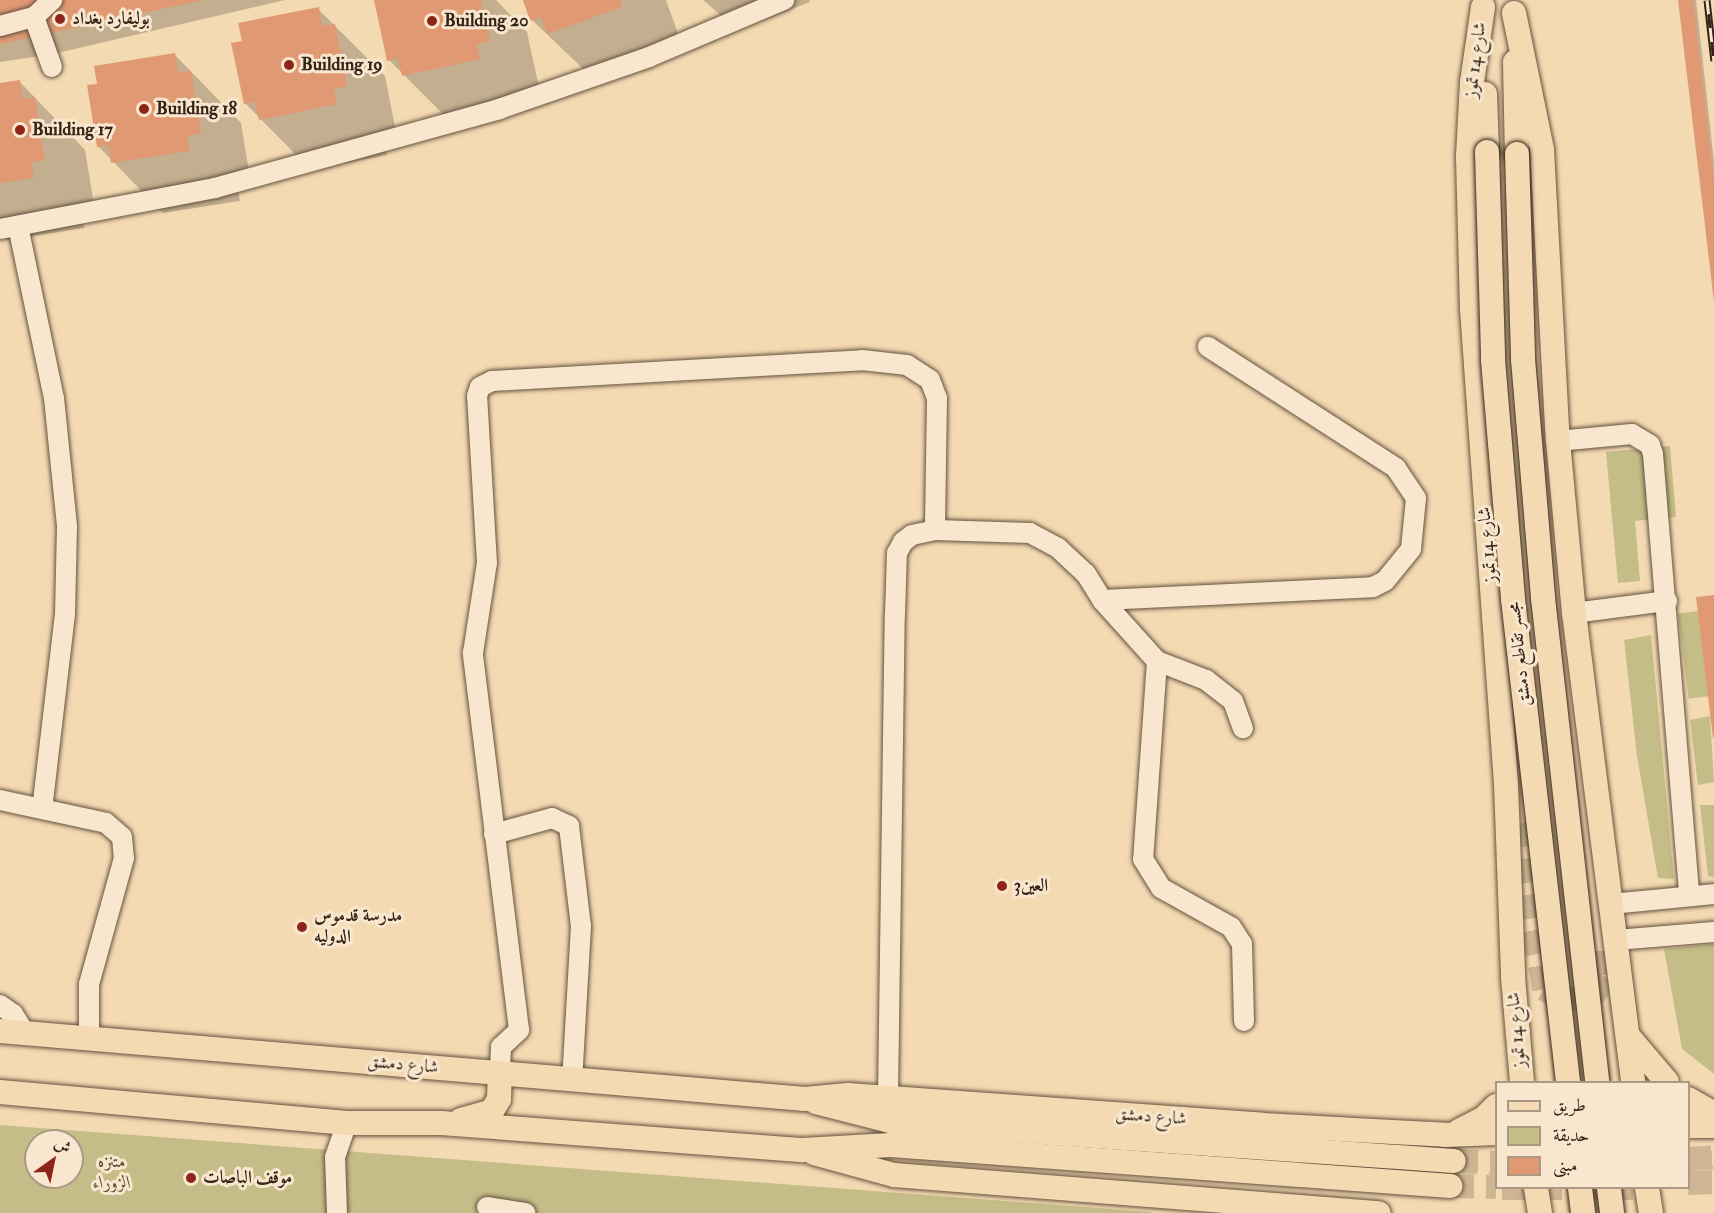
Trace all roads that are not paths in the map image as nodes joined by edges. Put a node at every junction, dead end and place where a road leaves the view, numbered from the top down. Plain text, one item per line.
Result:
1 (52, 0) edge
2 (784, 0) edge
3 (1483, 4) edge
4 (1514, 7) edge
5 (34, 17) junction
6 (0, 26) edge
7 (52, 67) dead end
8 (1487, 152) joint
9 (1517, 154) joint
10 (9, 227) edge
11 (1208, 347) dead end
12 (1558, 441) junction
13 (935, 530) junction
14 (1102, 600) junction
15 (1667, 601) junction
16 (1574, 614) junction
17 (1157, 661) junction
18 (1243, 728) dead end
19 (0, 800) edge
20 (42, 809) junction
21 (494, 834) junction
22 (1714, 894) edge
23 (1689, 896) junction
24 (1611, 904) junction
25 (1714, 932) edge
26 (1616, 940) junction
27 (0, 1005) edge
28 (1244, 1021) dead end
29 (0, 1031) edge
30 (25, 1033) junction
31 (1628, 1035) junction
32 (89, 1037) junction
33 (500, 1074) junction
34 (1518, 1077) edge
35 (572, 1080) junction
36 (1568, 1081) edge
37 (1597, 1081) edge
38 (1634, 1081) edge
39 (1665, 1081) edge
40 (0, 1092) edge
41 (888, 1097) junction
42 (806, 1099) junction
43 (1690, 1101) edge
44 (1495, 1107) edge
45 (1714, 1114) edge
46 (347, 1123) junction
47 (441, 1123) junction
48 (1690, 1126) edge
49 (1714, 1126) edge
50 (1495, 1133) edge
51 (1445, 1135) junction
52 (803, 1150) junction
53 (1454, 1161) tunnel mouth
54 (1450, 1186) tunnel mouth
55 (1536, 1189) edge
56 (1580, 1189) edge
57 (1609, 1189) edge
58 (1647, 1189) edge
59 (1162, 1197) junction
60 (488, 1207) dead end
61 (337, 1213) edge
62 (526, 1213) edge
63 (1186, 1213) edge
64 (1379, 1213) edge
65 (1540, 1213) edge
66 (1583, 1213) edge
67 (1612, 1213) edge
68 (1651, 1213) edge

1 - 5 street
2 - 10 street
3 - 8 main road, شارع 14 تموز
3 - 34 main road, شارع 14 تموز
4 - 9 main road, شارع 14 تموز
4 - 12 main road, شارع 14 تموز
5 - 6 street
5 - 7 street
8 - 36 main road, مجسر تقاطع دمشق, bridge
9 - 37 main road, مجسر تقاطع دمشق, bridge
10 - 20 street
11 - 14 street
12 - 15 street
12 - 16 main road, شارع 14 تموز
13 - 14 street
13 - 21 street
13 - 41 street
14 - 17 street
15 - 16 street
15 - 23 street
16 - 24 main road, شارع 14 تموز
17 - 18 street
17 - 28 street
19 - 20 street
20 - 32 street
21 - 33 street
21 - 35 street
22 - 23 street
23 - 24 street
24 - 26 main road, شارع 14 تموز
25 - 26 street
26 - 31 main road, شارع 14 تموز
27 - 30 street
29 - 30 main road, شارع دمشق
30 - 32 main road, شارع دمشق
31 - 38 main road, شارع 14 تموز
31 - 39 main road
32 - 33 main road, شارع دمشق
33 - 35 main road, شارع دمشق
33 - 47 main road
35 - 42 main road, شارع دمشق
40 - 46 main road
41 - 42 main road, شارع دمشق
41 - 51 main road, شارع دمشق
42 - 53 main road, شارع دمشق
43 - 45 main road
44 - 51 main road
46 - 47 main road
46 - 61 street
47 - 52 main road
48 - 49 main road
50 - 51 main road, شارع دمشق
52 - 54 main road
52 - 59 main road
55 - 65 main road
56 - 66 main road, bridge
57 - 67 main road, bridge
58 - 68 main road
59 - 63 main road
59 - 64 main road
60 - 62 street

